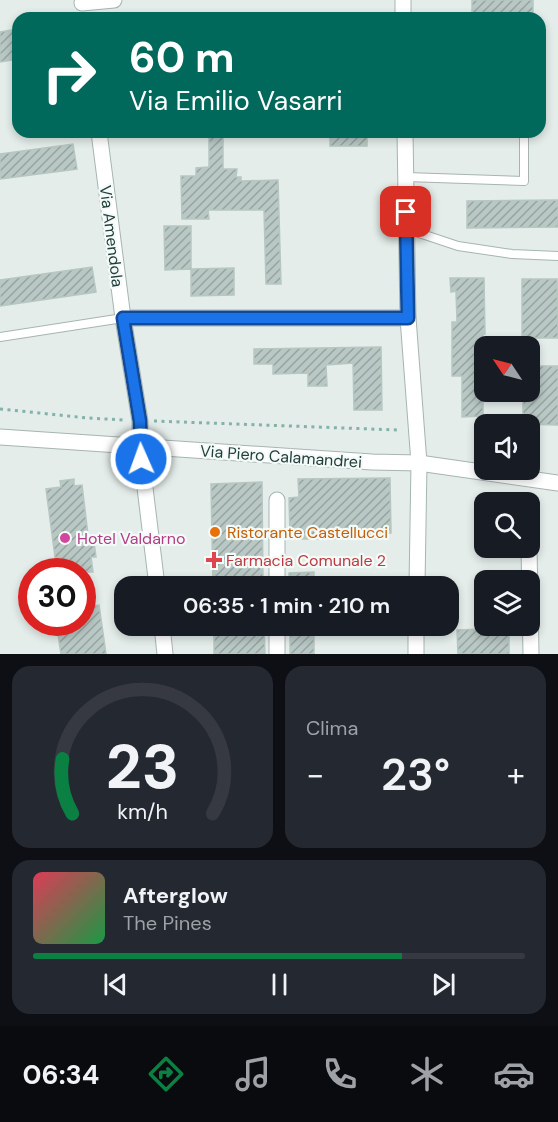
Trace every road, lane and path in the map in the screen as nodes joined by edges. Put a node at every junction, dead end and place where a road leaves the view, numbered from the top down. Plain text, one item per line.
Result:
1 (114, 0) edge
2 (83, 7) edge
3 (100, 138) edge
4 (405, 138) edge
5 (524, 138) edge
6 (406, 177) junction
7 (407, 229) junction
8 (558, 256) edge
9 (123, 318) junction
10 (408, 318) junction
11 (0, 337) edge
12 (0, 409) edge
13 (140, 421) junction
14 (398, 430) dead end
15 (0, 437) edge
16 (140, 447) junction
17 (418, 463) junction
18 (558, 483) edge
19 (277, 500) dead end
20 (529, 558) edge
21 (156, 576) edge
22 (277, 576) edge
23 (417, 576) edge
24 (163, 636) edge
25 (277, 636) edge
26 (416, 636) edge
27 (165, 654) edge
28 (276, 654) edge
29 (416, 654) edge
30 (531, 654) edge

1 - 2 street
3 - 9 street, Via Amendola
4 - 6 street
5 - 6 lane
6 - 7 street
7 - 8 lane
7 - 10 street
9 - 10 street
9 - 11 lane
9 - 13 street, Via Amendola
10 - 17 street
12 - 13 path
13 - 14 path
13 - 16 street, Via Amendola
15 - 16 street, Via Piero Calamandrei
16 - 17 street, Via Piero Calamandrei
16 - 21 street, Via Amendola
17 - 18 street, Via Piero Calamandrei
17 - 23 street
19 - 22 street
20 - 30 street
24 - 27 street
25 - 28 street
26 - 29 street

